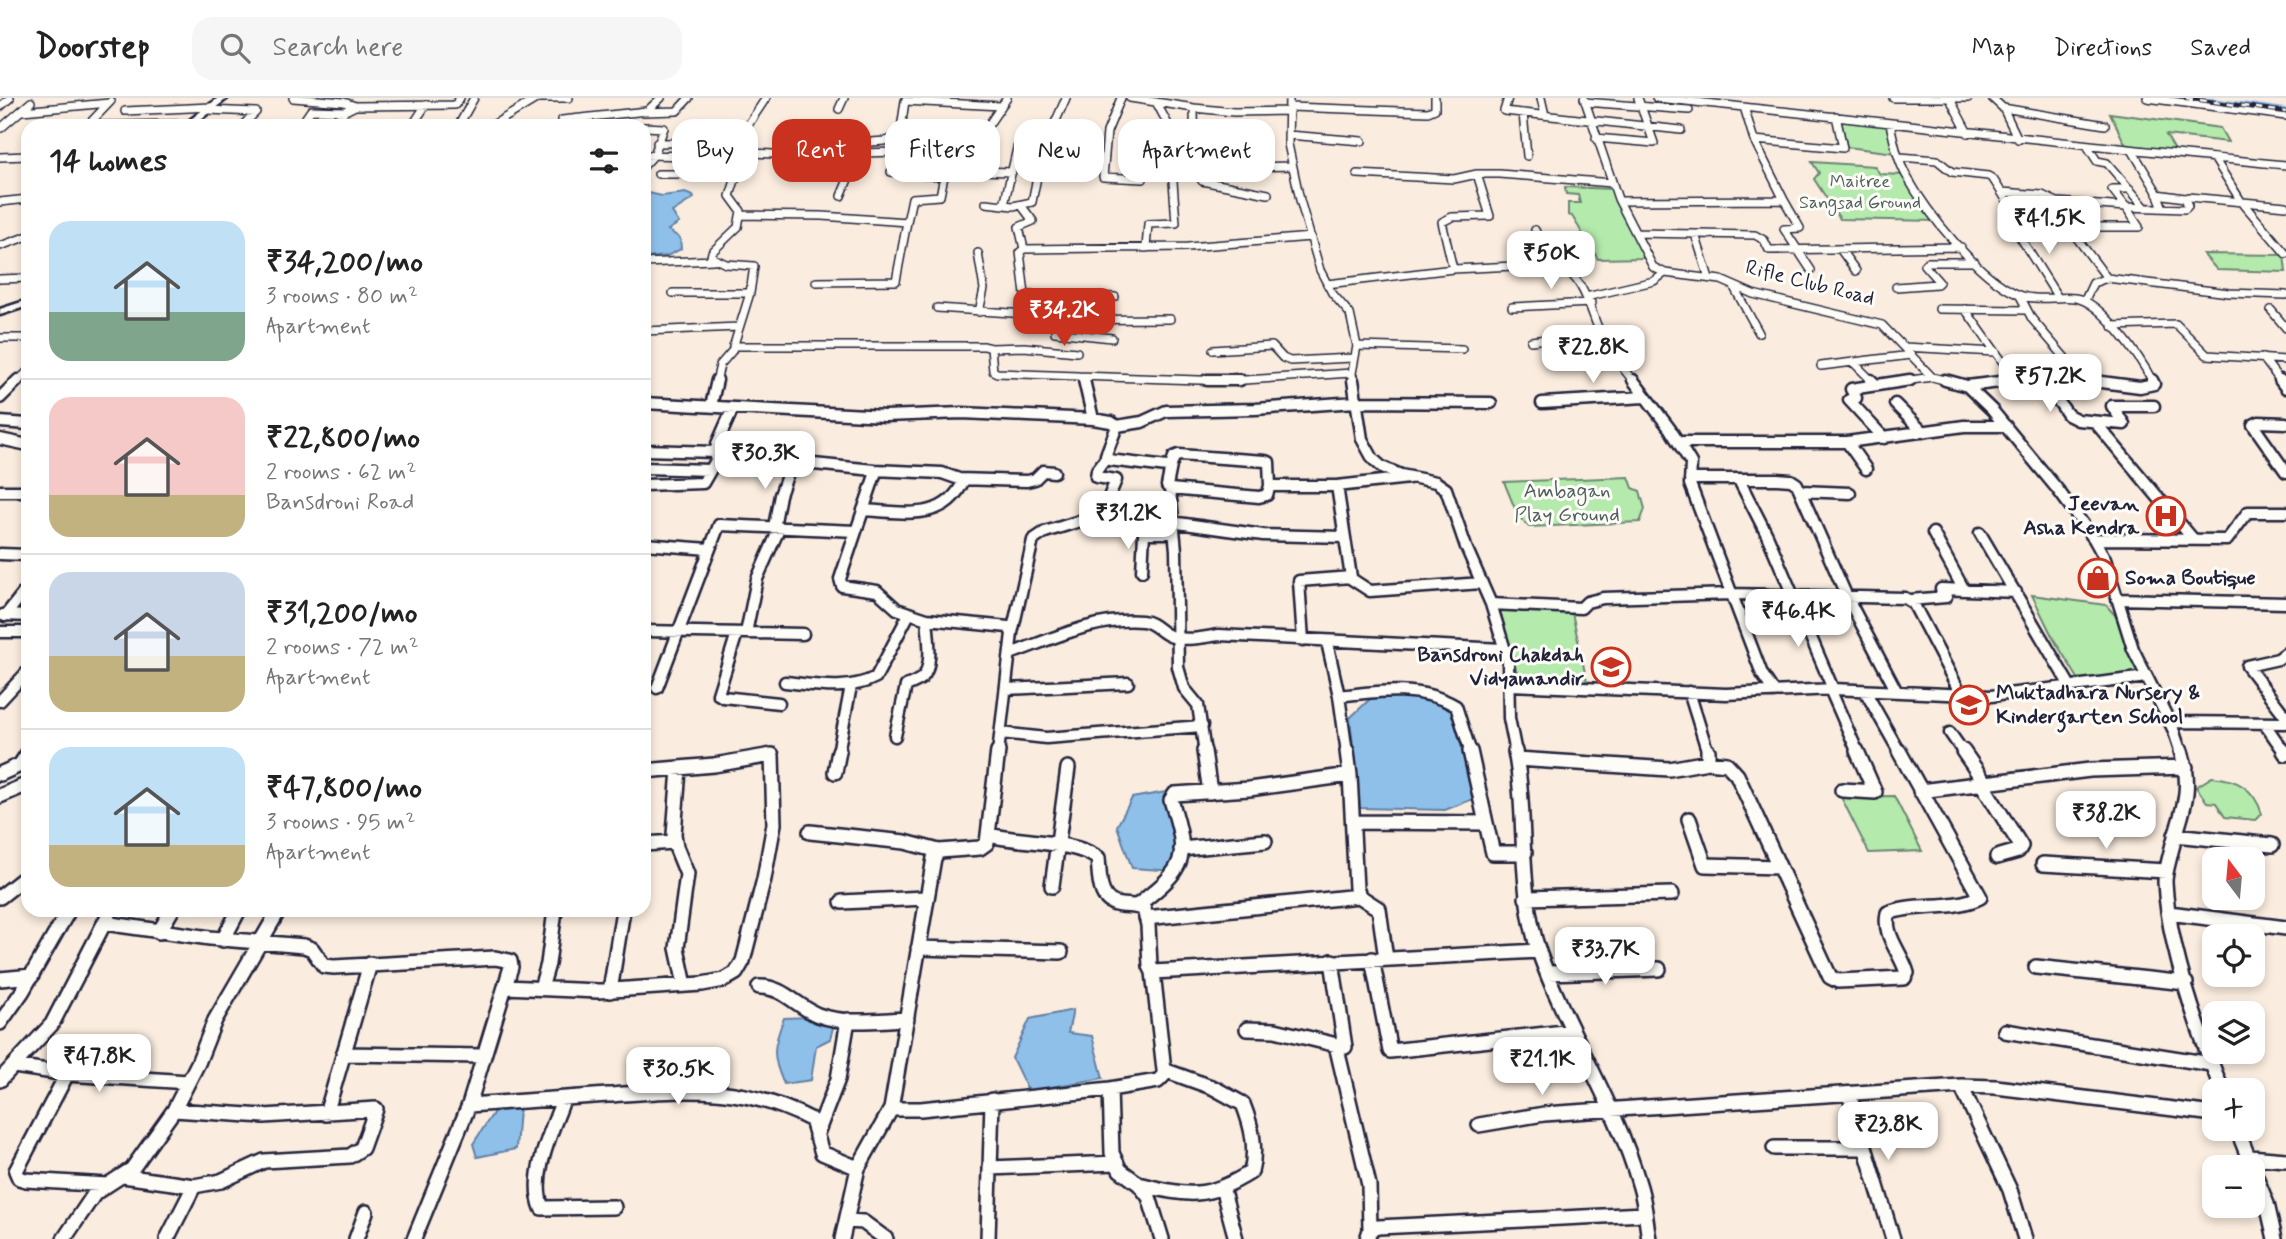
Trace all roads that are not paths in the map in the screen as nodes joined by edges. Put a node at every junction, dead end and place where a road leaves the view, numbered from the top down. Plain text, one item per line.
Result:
1 (10, 98) edge
2 (168, 98) edge
3 (224, 98) edge
4 (293, 98) edge
5 (370, 98) edge
6 (460, 98) edge
7 (474, 98) edge
8 (538, 98) edge
9 (569, 98) edge
10 (661, 98) edge
11 (689, 98) edge
12 (766, 98) edge
13 (844, 98) edge
14 (1007, 98) edge
15 (1066, 98) edge
16 (1121, 98) edge
17 (1130, 98) edge
18 (1435, 98) edge
19 (1508, 98) edge
20 (1541, 98) edge
21 (1656, 98) edge
22 (1761, 98) edge
23 (1893, 98) edge
24 (1968, 98) edge
25 (1992, 98) edge
26 (2147, 98) edge
27 (1950, 99) edge
28 (111, 100) edge
29 (1584, 100) edge
30 (31, 102) dead end
31 (352, 102) edge
32 (1156, 102) junction
33 (1639, 102) edge
34 (426, 105) junction
35 (1290, 105) edge
36 (364, 106) junction
37 (1001, 106) junction
38 (0, 107) edge
39 (1744, 107) junction
40 (1194, 108) junction
41 (1760, 108) junction
42 (2003, 108) junction
43 (159, 109) junction
44 (209, 109) junction
45 (839, 109) dead end
46 (1689, 110) dead end
47 (22, 111) junction
48 (125, 111) dead end
49 (345, 111) junction
50 (642, 112) junction
51 (1523, 113) junction
52 (626, 115) junction
53 (1545, 115) junction
54 (1836, 116) junction
55 (2286, 116) edge
56 (94, 119) edge
57 (195, 119) edge
58 (249, 119) edge
59 (305, 119) edge
60 (338, 119) edge
61 (417, 119) edge
62 (462, 119) edge
63 (503, 119) edge
64 (575, 119) edge
65 (624, 119) edge
66 (752, 119) edge
67 (902, 119) edge
68 (992, 119) edge
69 (1056, 119) edge
70 (1194, 119) edge
71 (1590, 119) junction
72 (1890, 124) junction
73 (1647, 125) junction
74 (2105, 125) dead end
75 (651, 127) edge
76 (1, 128) edge
77 (1681, 130) dead end
78 (1968, 133) junction
79 (1288, 135) junction
80 (1596, 138) junction
81 (2018, 139) junction
82 (1754, 140) junction
83 (1362, 141) dead end
84 (657, 143) junction
85 (672, 143) edge
86 (2088, 147) junction
87 (2132, 150) junction
88 (654, 155) junction
89 (672, 155) edge
90 (21, 156) edge
91 (1527, 156) dead end
92 (0, 157) edge
93 (1900, 157) junction
94 (651, 158) edge
95 (2214, 158) junction
96 (1014, 162) edge
97 (1275, 166) edge
98 (1293, 166) junction
99 (2284, 166) edge
100 (1000, 172) edge
101 (1012, 172) junction
102 (658, 174) dead end
103 (672, 174) edge
104 (1357, 174) dead end
105 (1477, 174) junction
106 (1118, 177) edge
107 (735, 182) edge
108 (847, 182) edge
109 (944, 182) edge
110 (1036, 182) edge
111 (1206, 182) edge
112 (1612, 183) junction
113 (2130, 189) junction
114 (2002, 192) junction
115 (1268, 194) dead end
116 (2157, 194) junction
117 (841, 196) dead end
118 (2185, 198) junction
119 (21, 200) edge
120 (1784, 200) junction
121 (1620, 201) junction
122 (0, 202) edge
123 (2242, 202) junction
124 (986, 203) dead end
125 (1004, 205) junction
126 (1021, 205) junction
127 (2286, 206) edge
128 (2126, 207) junction
129 (2145, 207) junction
130 (2163, 208) junction
131 (741, 215) junction
132 (907, 222) junction
133 (1535, 230) dead end
134 (1637, 233) junction
135 (1695, 234) junction
136 (2028, 234) junction
137 (2074, 234) junction
138 (1311, 237) junction
139 (21, 238) edge
140 (0, 246) edge
141 (1961, 247) junction
142 (1146, 248) junction
143 (1024, 249) junction
144 (1840, 249) junction
145 (1797, 250) junction
146 (978, 253) dead end
147 (2286, 254) edge
148 (713, 260) junction
149 (1975, 262) junction
150 (651, 263) edge
151 (1552, 265) junction
152 (1453, 269) junction
153 (1811, 270) dead end
154 (1856, 271) dead end
155 (1665, 273) junction
156 (21, 278) edge
157 (1709, 278) junction
158 (2107, 278) junction
159 (0, 279) edge
160 (816, 282) dead end
161 (1327, 284) junction
162 (1896, 287) dead end
163 (1735, 289) junction
164 (673, 293) dead end
165 (750, 293) junction
166 (2286, 295) edge
167 (2020, 296) junction
168 (2057, 296) junction
169 (1115, 297) dead end
170 (1588, 300) junction
171 (2085, 300) junction
172 (21, 305) edge
173 (1512, 307) dead end
174 (937, 308) dead end
175 (1939, 309) dead end
176 (1965, 309) junction
177 (2026, 310) junction
178 (2271, 310) dead end
179 (0, 312) edge
180 (978, 312) junction
181 (1170, 319) dead end
182 (1055, 320) junction
183 (2112, 326) junction
184 (739, 327) junction
185 (2286, 328) edge
186 (651, 331) edge
187 (1600, 332) junction
188 (1759, 333) dead end
189 (1083, 335) junction
190 (0, 338) edge
191 (21, 338) edge
192 (1112, 338) dead end
193 (1531, 341) dead end
194 (733, 346) junction
195 (1357, 346) junction
196 (991, 348) junction
197 (1462, 349) dead end
198 (1213, 350) dead end
199 (1907, 351) junction
200 (1996, 352) junction
201 (1353, 358) junction
202 (2263, 358) junction
203 (2286, 360) edge
204 (1853, 362) junction
205 (1076, 366) junction
206 (1821, 366) dead end
207 (1352, 373) junction
208 (1932, 377) junction
209 (21, 378) edge
210 (2084, 380) junction
211 (2017, 382) junction
212 (2045, 382) junction
213 (1876, 385) junction
214 (1967, 386) junction
215 (2140, 387) junction
216 (2286, 388) edge
217 (1, 397) edge
218 (1645, 397) junction
219 (1356, 402) junction
220 (651, 403) edge
221 (1491, 403) dead end
222 (1542, 403) dead end
223 (1895, 404) dead end
224 (711, 406) junction
225 (733, 408) junction
226 (1093, 419) junction
227 (0, 422) edge
228 (2095, 422) junction
229 (2286, 423) edge
230 (21, 424) edge
231 (1117, 426) junction
232 (2006, 426) junction
233 (1923, 432) junction
234 (1884, 438) junction
235 (0, 439) edge
236 (1679, 442) junction
237 (1847, 442) junction
238 (21, 444) edge
239 (651, 450) edge
240 (717, 454) junction
241 (1106, 458) junction
242 (792, 462) junction
243 (1171, 466) junction
244 (651, 468) edge
245 (710, 470) junction
246 (874, 470) junction
247 (1866, 470) dead end
248 (1054, 472) dead end
249 (2286, 472) edge
250 (1415, 478) junction
251 (1690, 478) junction
252 (964, 480) junction
253 (1739, 480) junction
254 (651, 485) edge
255 (1270, 486) junction
256 (1337, 486) junction
257 (1170, 489) junction
258 (0, 491) edge
259 (21, 491) edge
260 (1801, 491) junction
261 (1850, 493) dead end
262 (863, 509) junction
263 (2286, 512) edge
264 (1171, 522) junction
265 (777, 527) junction
266 (856, 531) junction
267 (1173, 533) junction
268 (1933, 533) dead end
269 (1980, 533) dead end
270 (1344, 537) junction
271 (2094, 539) junction
272 (2193, 539) junction
273 (651, 544) edge
274 (709, 549) junction
275 (0, 554) edge
276 (21, 555) edge
277 (1142, 571) dead end
278 (1350, 578) junction
279 (1482, 583) junction
280 (1964, 590) junction
281 (2016, 592) junction
282 (1731, 594) junction
283 (21, 595) edge
284 (1793, 596) junction
285 (1847, 597) junction
286 (2117, 598) junction
287 (1910, 600) junction
288 (2286, 603) edge
289 (1491, 604) junction
290 (909, 614) junction
291 (2, 615) edge
292 (21, 616) edge
293 (927, 619) junction
294 (651, 631) edge
295 (0, 632) edge
296 (21, 632) edge
297 (678, 632) junction
298 (742, 633) junction
299 (1012, 633) junction
300 (803, 635) dead end
301 (1175, 637) junction
302 (1303, 640) junction
303 (1327, 642) junction
304 (1503, 649) junction
305 (2286, 653) edge
306 (1010, 654) junction
307 (2147, 677) junction
308 (21, 679) edge
309 (785, 682) dead end
310 (1128, 683) dead end
311 (851, 685) junction
312 (1510, 685) junction
313 (15, 686) junction
314 (2070, 686) junction
315 (21, 687) edge
316 (657, 688) dead end
317 (1006, 689) junction
318 (1831, 689) junction
319 (1865, 691) junction
320 (1689, 692) junction
321 (1774, 692) junction
322 (1897, 692) junction
323 (1339, 696) junction
324 (1962, 696) junction
325 (0, 701) edge
326 (779, 703) dead end
327 (2286, 717) edge
328 (2170, 722) junction
329 (2264, 723) junction
330 (2286, 723) edge
331 (1202, 726) junction
332 (1001, 733) junction
333 (1950, 733) dead end
334 (895, 736) dead end
335 (2286, 754) edge
336 (1517, 759) junction
337 (1708, 762) junction
338 (21, 764) edge
339 (2186, 767) junction
340 (1068, 768) dead end
341 (678, 769) junction
342 (651, 771) edge
343 (835, 772) dead end
344 (0, 774) edge
345 (1350, 775) junction
346 (1983, 783) junction
347 (21, 787) edge
348 (1842, 790) dead end
349 (1920, 791) junction
350 (1210, 792) junction
351 (0, 796) edge
352 (1689, 819) dead end
353 (1354, 822) junction
354 (1486, 823) junction
355 (810, 832) dead end
356 (989, 835) junction
357 (2175, 835) junction
358 (1265, 841) dead end
359 (675, 842) junction
360 (651, 844) edge
361 (2272, 845) dead end
362 (1056, 847) junction
363 (1181, 849) junction
364 (939, 851) junction
365 (1525, 853) junction
366 (1997, 857) dead end
367 (2043, 864) dead end
368 (1779, 867) junction
369 (2166, 872) junction
370 (21, 880) edge
371 (1052, 886) dead end
372 (1672, 894) dead end
373 (1359, 896) junction
374 (0, 897) edge
375 (925, 898) junction
376 (1527, 898) junction
377 (842, 902) dead end
378 (1138, 905) junction
379 (2169, 913) junction
380 (65, 917) edge
381 (107, 917) edge
382 (168, 917) edge
383 (235, 917) edge
384 (275, 917) edge
385 (554, 917) edge
386 (622, 917) edge
387 (1146, 918) junction
388 (104, 923) junction
389 (2286, 928) edge
390 (159, 932) junction
391 (223, 940) junction
392 (260, 943) junction
393 (918, 948) junction
394 (1539, 951) junction
395 (1061, 952) dead end
396 (1379, 959) junction
397 (1332, 961) junction
398 (370, 964) junction
399 (2036, 967) dead end
400 (1660, 969) dead end
401 (1153, 972) junction
402 (1549, 973) junction
403 (32, 976) junction
404 (0, 979) edge
405 (2186, 983) junction
406 (685, 985) junction
407 (505, 987) junction
408 (759, 987) dead end
409 (541, 988) junction
410 (610, 991) junction
411 (907, 1019) junction
412 (848, 1020) junction
413 (0, 1023) edge
414 (1247, 1029) dead end
415 (1573, 1031) junction
416 (2005, 1031) dead end
417 (2202, 1035) edge
418 (1336, 1045) junction
419 (343, 1054) junction
420 (484, 1056) junction
421 (2202, 1063) edge
422 (2211, 1064) edge
423 (14, 1066) junction
424 (1164, 1070) junction
425 (67, 1074) junction
426 (2217, 1078) edge
427 (0, 1080) edge
428 (188, 1082) junction
429 (1961, 1086) junction
430 (1110, 1089) junction
431 (1849, 1094) junction
432 (563, 1100) junction
433 (992, 1100) junction
434 (469, 1105) junction
435 (1609, 1108) junction
436 (891, 1109) junction
437 (174, 1110) junction
438 (2202, 1113) edge
439 (326, 1114) junction
440 (1479, 1125) dead end
441 (816, 1136) junction
442 (1774, 1148) dead end
443 (1865, 1148) junction
444 (2265, 1158) edge
445 (2286, 1160) edge
446 (1117, 1163) junction
447 (858, 1168) junction
448 (990, 1168) junction
449 (123, 1176) junction
450 (1139, 1184) junction
451 (107, 1185) junction
452 (194, 1186) junction
453 (1223, 1191) junction
454 (2265, 1199) edge
455 (614, 1207) dead end
456 (366, 1212) dead end
457 (1644, 1214) junction
458 (846, 1221) junction
459 (1369, 1235) edge
460 (64, 1239) edge
461 (167, 1239) edge
462 (356, 1239) edge
463 (414, 1239) edge
464 (842, 1239) edge
465 (886, 1239) edge
466 (988, 1239) edge
467 (1162, 1239) edge
468 (1236, 1239) edge
469 (1649, 1239) edge
470 (1894, 1239) edge
471 (2025, 1239) edge
472 (2275, 1239) edge

1 - 38 street
2 - 43 street
3 - 44 street
4 - 31 street
5 - 36 street
6 - 34 street
7 - 62 street
8 - 9 street
8 - 63 street
10 - 50 street
11 - 50 street
12 - 66 street
13 - 45 street
14 - 37 street
15 - 69 street
16 - 106 street
17 - 32 street
18 - 35 street
19 - 51 street
20 - 53 street
21 - 39 street
22 - 41 street
23 - 27 street
24 - 27 street
25 - 42 street
26 - 55 street
27 - 78 street
28 - 47 street
28 - 56 street
29 - 33 street
29 - 71 street
30 - 47 street
31 - 36 street
31 - 49 street
32 - 40 street
32 - 142 street
33 - 46 street
33 - 73 street
34 - 36 street
34 - 61 street
35 - 40 street
35 - 79 street
37 - 67 street
37 - 68 street
39 - 41 street
39 - 82 street
40 - 70 street
41 - 54 street
42 - 74 street
42 - 81 street
43 - 44 street
43 - 48 street
44 - 57 street
44 - 58 street
47 - 76 street
49 - 59 street
49 - 60 street
50 - 52 street
51 - 53 street
51 - 91 street
52 - 64 street
52 - 65 street
53 - 71 street
54 - 72 street
54 - 82 street
71 - 73 street
71 - 80 street
72 - 78 street
72 - 93 street
73 - 77 street
73 - 80 street
75 - 84 street
78 - 81 street
79 - 83 street
79 - 98 street
80 - 112 street
81 - 86 street
82 - 120 street
84 - 85 street
84 - 88 street
86 - 87 street
86 - 113 street
87 - 95 street
87 - 116 street
88 - 89 street
88 - 94 street
90 - 92 street
93 - 114 street
93 - 141 street
95 - 99 street
95 - 123 street
96 - 101 street
97 - 98 street
98 - 138 street
100 - 101 street
101 - 125 street
102 - 103 street
104 - 105 street
105 - 112 street
105 - 152 street
107 - 131 street
108 - 117 street
109 - 132 street
110 - 126 street
111 - 115 street
112 - 121 street
113 - 128 street
113 - 129 street
114 - 128 street
114 - 136 street
116 - 118 street
116 - 130 street
118 - 123 street
118 - 130 street
119 - 122 street
120 - 121 street
120 - 145 street
121 - 134 street
123 - 127 street
123 - 147 street
124 - 125 street
125 - 126 street
126 - 143 street
128 - 129 street
128 - 137 street
129 - 130 street
131 - 132 street
131 - 148 street
132 - 160 street
133 - 151 street
134 - 135 street
134 - 155 street
135 - 145 street
135 - 157 street
136 - 137 street
136 - 168 street
137 - 158 street
138 - 142 street
138 - 161 street
139 - 140 street
141 - 144 street
141 - 149 street
142 - 143 street
143 - 169 street
144 - 145 street
144 - 154 street
145 - 153 street
146 - 180 street
148 - 150 street
148 - 165 street
149 - 162 street
149 - 167 street
151 - 152 street
151 - 170 street
152 - 161 street
155 - 157 street, Rifle Club Road
155 - 170 street
156 - 159 street
157 - 163 street, Rifle Club Road
158 - 166 street
158 - 171 street
161 - 195 street
163 - 188 street
163 - 199 street, Rifle Club Road
164 - 165 street
165 - 184 street
167 - 168 street
167 - 177 street
168 - 171 street
170 - 173 street
170 - 187 street
171 - 183 street
172 - 179 street
174 - 180 street
175 - 176 street
176 - 177 street
176 - 200 street
177 - 210 street
178 - 185 street
180 - 182 street
181 - 182 street
182 - 189 street
183 - 202 street
183 - 215 street
184 - 186 street
184 - 194 street
187 - 193 street
187 - 218 street
189 - 192 street
189 - 205 street
190 - 191 street
194 - 196 street
194 - 224 street
195 - 197 street
195 - 201 street
196 - 205 street
196 - 205 street
198 - 201 street
199 - 200 street
199 - 204 street
199 - 208 street, Rifle Club Road
200 - 211 street
201 - 207 street
202 - 203 street
202 - 216 street
204 - 206 street
204 - 213 street
205 - 207 street
205 - 226 street
207 - 219 street
208 - 213 street
208 - 214 street
209 - 217 street
210 - 212 street
210 - 215 street
211 - 212 street
211 - 214 street
212 - 228 street
213 - 234 street
214 - 232 street
215 - 228 street
218 - 222 street
218 - 236 street
219 - 221 street
219 - 231 street
219 - 250 street
220 - 224 street
223 - 233 street
224 - 225 street
225 - 226 street
225 - 240 street
226 - 231 street
227 - 230 street
228 - 272 street
229 - 249 street
231 - 241 street
232 - 233 street
232 - 271 street
233 - 234 street
234 - 237 street
235 - 238 street
236 - 237 street
236 - 251 street
237 - 247 street
239 - 240 street
240 - 242 street
240 - 245 street
241 - 243 street
241 - 299 street
242 - 246 street
242 - 265 street
243 - 255 street
243 - 257 street
244 - 245 street
245 - 254 street
246 - 252 street
246 - 262 street
248 - 252 street
250 - 256 street
250 - 279 street
251 - 253 street
251 - 282 street
252 - 262 street
253 - 260 street
253 - 284 street
255 - 256 street
255 - 257 street
256 - 270 street
257 - 264 street
258 - 259 street
260 - 261 street
260 - 285 street
262 - 266 street
263 - 272 street
264 - 267 street
264 - 270 street
265 - 266 street
265 - 274 street
265 - 298 street
266 - 290 street
267 - 277 street
267 - 301 street
268 - 280 street
269 - 281 street
270 - 278 street
271 - 272 street
271 - 286 street
273 - 274 street
274 - 297 street
275 - 276 street
278 - 279 street
278 - 302 street
279 - 289 street
280 - 281 street
280 - 287 street
281 - 314 street
282 - 284 street
282 - 289 street
282 - 321 street
283 - 291 street
284 - 285 street
284 - 318 street
285 - 287 street
285 - 322 street
286 - 288 street
286 - 307 street
287 - 324 street
289 - 304 street
290 - 293 street
290 - 311 street
291 - 292 street
293 - 299 street
293 - 334 street
294 - 297 street
295 - 296 street
297 - 298 street
297 - 316 street
298 - 300 street
298 - 326 street
299 - 306 street
301 - 302 street
301 - 306 street
301 - 331 street
302 - 303 street
303 - 304 street
303 - 323 street
304 - 312 street
305 - 327 street
306 - 317 street
307 - 314 street
307 - 328 street
308 - 313 street
309 - 311 street
310 - 317 street
311 - 343 street
312 - 320 street
312 - 336 street
313 - 315 street
313 - 325 street
314 - 324 street
317 - 332 street
318 - 319 street
318 - 321 street
318 - 348 street
319 - 322 street
319 - 349 street
320 - 321 street
320 - 337 street
322 - 324 street
323 - 345 street
323 - 354 street
328 - 329 street
328 - 339 street
329 - 330 street
329 - 335 street
331 - 332 street
331 - 350 street
332 - 356 street
333 - 346 street
336 - 337 street
336 - 365 street
337 - 368 street
338 - 344 street
339 - 346 street
339 - 357 street
340 - 362 street
341 - 342 street
341 - 359 street
341 - 406 street
345 - 350 street
345 - 353 street
346 - 349 street
346 - 366 street
347 - 351 street
349 - 368 street
350 - 363 street
352 - 368 street
353 - 354 street
353 - 373 street
354 - 365 street
355 - 364 street
356 - 362 street
356 - 364 street
357 - 361 street
357 - 369 street
358 - 363 street
359 - 360 street
359 - 406 street
362 - 371 street
362 - 378 street
363 - 378 street
364 - 375 street
365 - 376 street
367 - 369 street
369 - 379 street
370 - 374 street
372 - 376 street
373 - 387 street
373 - 396 street
375 - 377 street
375 - 393 street
376 - 394 street
378 - 387 street
379 - 389 street
379 - 405 street
380 - 403 street
381 - 388 street
382 - 390 street
383 - 391 street
384 - 392 street
385 - 409 street
386 - 410 street
387 - 401 street
388 - 390 street
388 - 423 street
390 - 391 street
391 - 392 street
392 - 398 street
392 - 428 street
393 - 395 street
393 - 411 street
394 - 396 street
394 - 402 street
396 - 397 street
396 - 415 street
397 - 401 street
397 - 418 street
398 - 407 street
398 - 419 street
399 - 405 street
400 - 402 street
401 - 424 street
402 - 415 street
403 - 404 street
403 - 413 street
405 - 417 street
406 - 410 street
407 - 409 street
407 - 420 street
408 - 412 street
409 - 410 street
411 - 412 street
411 - 436 street
412 - 441 street
414 - 418 street
415 - 435 street
416 - 421 street
418 - 459 street
419 - 420 street
419 - 439 street
420 - 434 street
422 - 426 street
423 - 425 street
423 - 427 street
424 - 430 street
424 - 453 street
425 - 428 street
425 - 451 street
428 - 437 street
429 - 431 street
429 - 438 street
429 - 471 street
430 - 433 street
430 - 446 street
431 - 435 street
431 - 443 street
432 - 434 street
432 - 441 street
432 - 455 street
433 - 436 street
433 - 448 street
434 - 463 street
435 - 440 street
435 - 457 street
436 - 447 street
437 - 439 street
437 - 449 street
439 - 452 street
441 - 447 street
442 - 443 street
443 - 470 street
444 - 445 street
446 - 448 street
446 - 450 street
447 - 458 street
448 - 466 street
449 - 451 street
449 - 452 street
450 - 453 street
450 - 467 street
451 - 460 street
452 - 461 street
453 - 468 street
454 - 472 street
456 - 462 street
457 - 459 street
457 - 469 street
458 - 464 street
458 - 465 street

